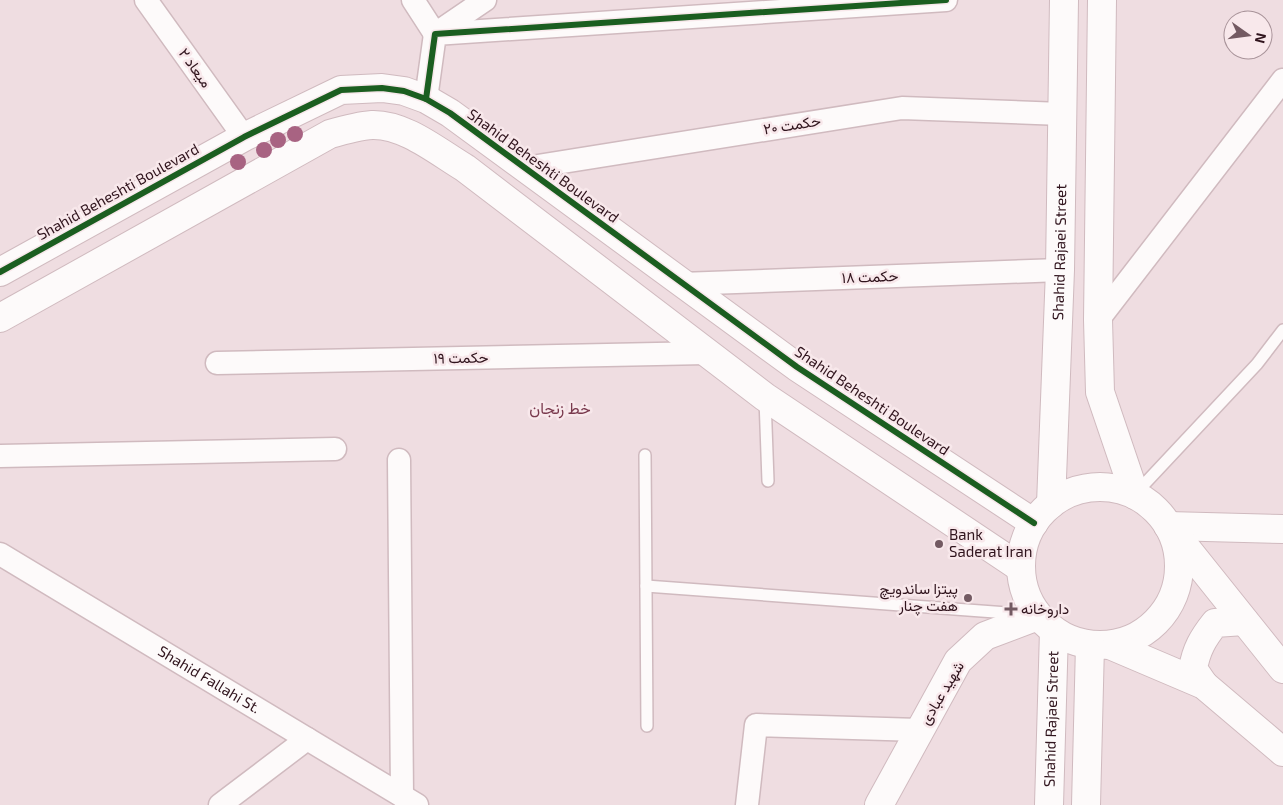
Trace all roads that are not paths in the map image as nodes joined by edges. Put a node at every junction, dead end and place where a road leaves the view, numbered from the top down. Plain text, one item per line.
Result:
1 (146, 0) edge
2 (413, 0) edge
3 (486, 0) edge
4 (946, 0) edge
5 (1064, 0) edge
6 (1102, 0) edge
7 (435, 34) junction
8 (1283, 80) edge
9 (426, 99) junction
10 (1062, 114) junction
11 (244, 137) junction
12 (525, 168) junction
13 (1060, 270) junction
14 (0, 272) edge
15 (681, 284) junction
16 (0, 318) edge
17 (1098, 320) junction
18 (1283, 330) edge
19 (706, 353) junction
20 (217, 363) dead end
21 (797, 367) junction
22 (765, 397) junction
23 (335, 449) dead end
24 (645, 455) dead end
25 (0, 456) edge
26 (399, 460) dead end
27 (768, 481) dead end
28 (1135, 495) junction
29 (1043, 513) junction
30 (1168, 526) junction
31 (1283, 528) edge
32 (0, 554) edge
33 (1021, 568) junction
34 (646, 586) junction
35 (1244, 621) junction
36 (1046, 623) junction
37 (1100, 645) junction
38 (1283, 669) edge
39 (1204, 685) junction
40 (647, 726) dead end
41 (919, 730) junction
42 (307, 739) junction
43 (1283, 752) edge
44 (409, 800) edge
45 (220, 805) edge
46 (747, 805) edge
47 (879, 805) edge
48 (1049, 805) edge
49 (1086, 805) edge

1 - 11 street, میعاد ۲
2 - 7 street
3 - 7 street
4 - 7 street
5 - 10 street, Shahid Rajaei Street
6 - 17 street
7 - 9 street
8 - 17 street
9 - 11 street, Shahid Beheshti Boulevard
9 - 12 street, Shahid Beheshti Boulevard
10 - 12 street, حکمت ۲۰
10 - 13 street, Shahid Rajaei Street
11 - 14 street, Shahid Beheshti Boulevard
12 - 15 street, Shahid Beheshti Boulevard
13 - 15 street, حکمت ۱۸
13 - 29 street, Shahid Rajaei Street
15 - 21 street, Shahid Beheshti Boulevard
16 - 19 street
17 - 28 street
18 - 28 lane
19 - 20 street, حکمت ۱۹
19 - 22 street
21 - 22 street
21 - 29 street, Shahid Beheshti Boulevard
22 - 27 lane
22 - 33 street
23 - 25 street
24 - 34 lane
26 - 44 street
28 - 29 street
28 - 30 street
29 - 33 street
30 - 31 street
30 - 35 street
30 - 37 street
32 - 42 street, Shahid Fallahi St.
33 - 36 street
34 - 36 lane
34 - 40 lane
35 - 38 street
35 - 39 street
36 - 37 street
36 - 41 street, شهید عبادی
36 - 48 street, Shahid Rajaei Street
37 - 39 street
37 - 49 street
39 - 43 street
41 - 46 street
41 - 47 street, شهید عبادی
42 - 44 street, Shahid Fallahi St.
42 - 45 street

